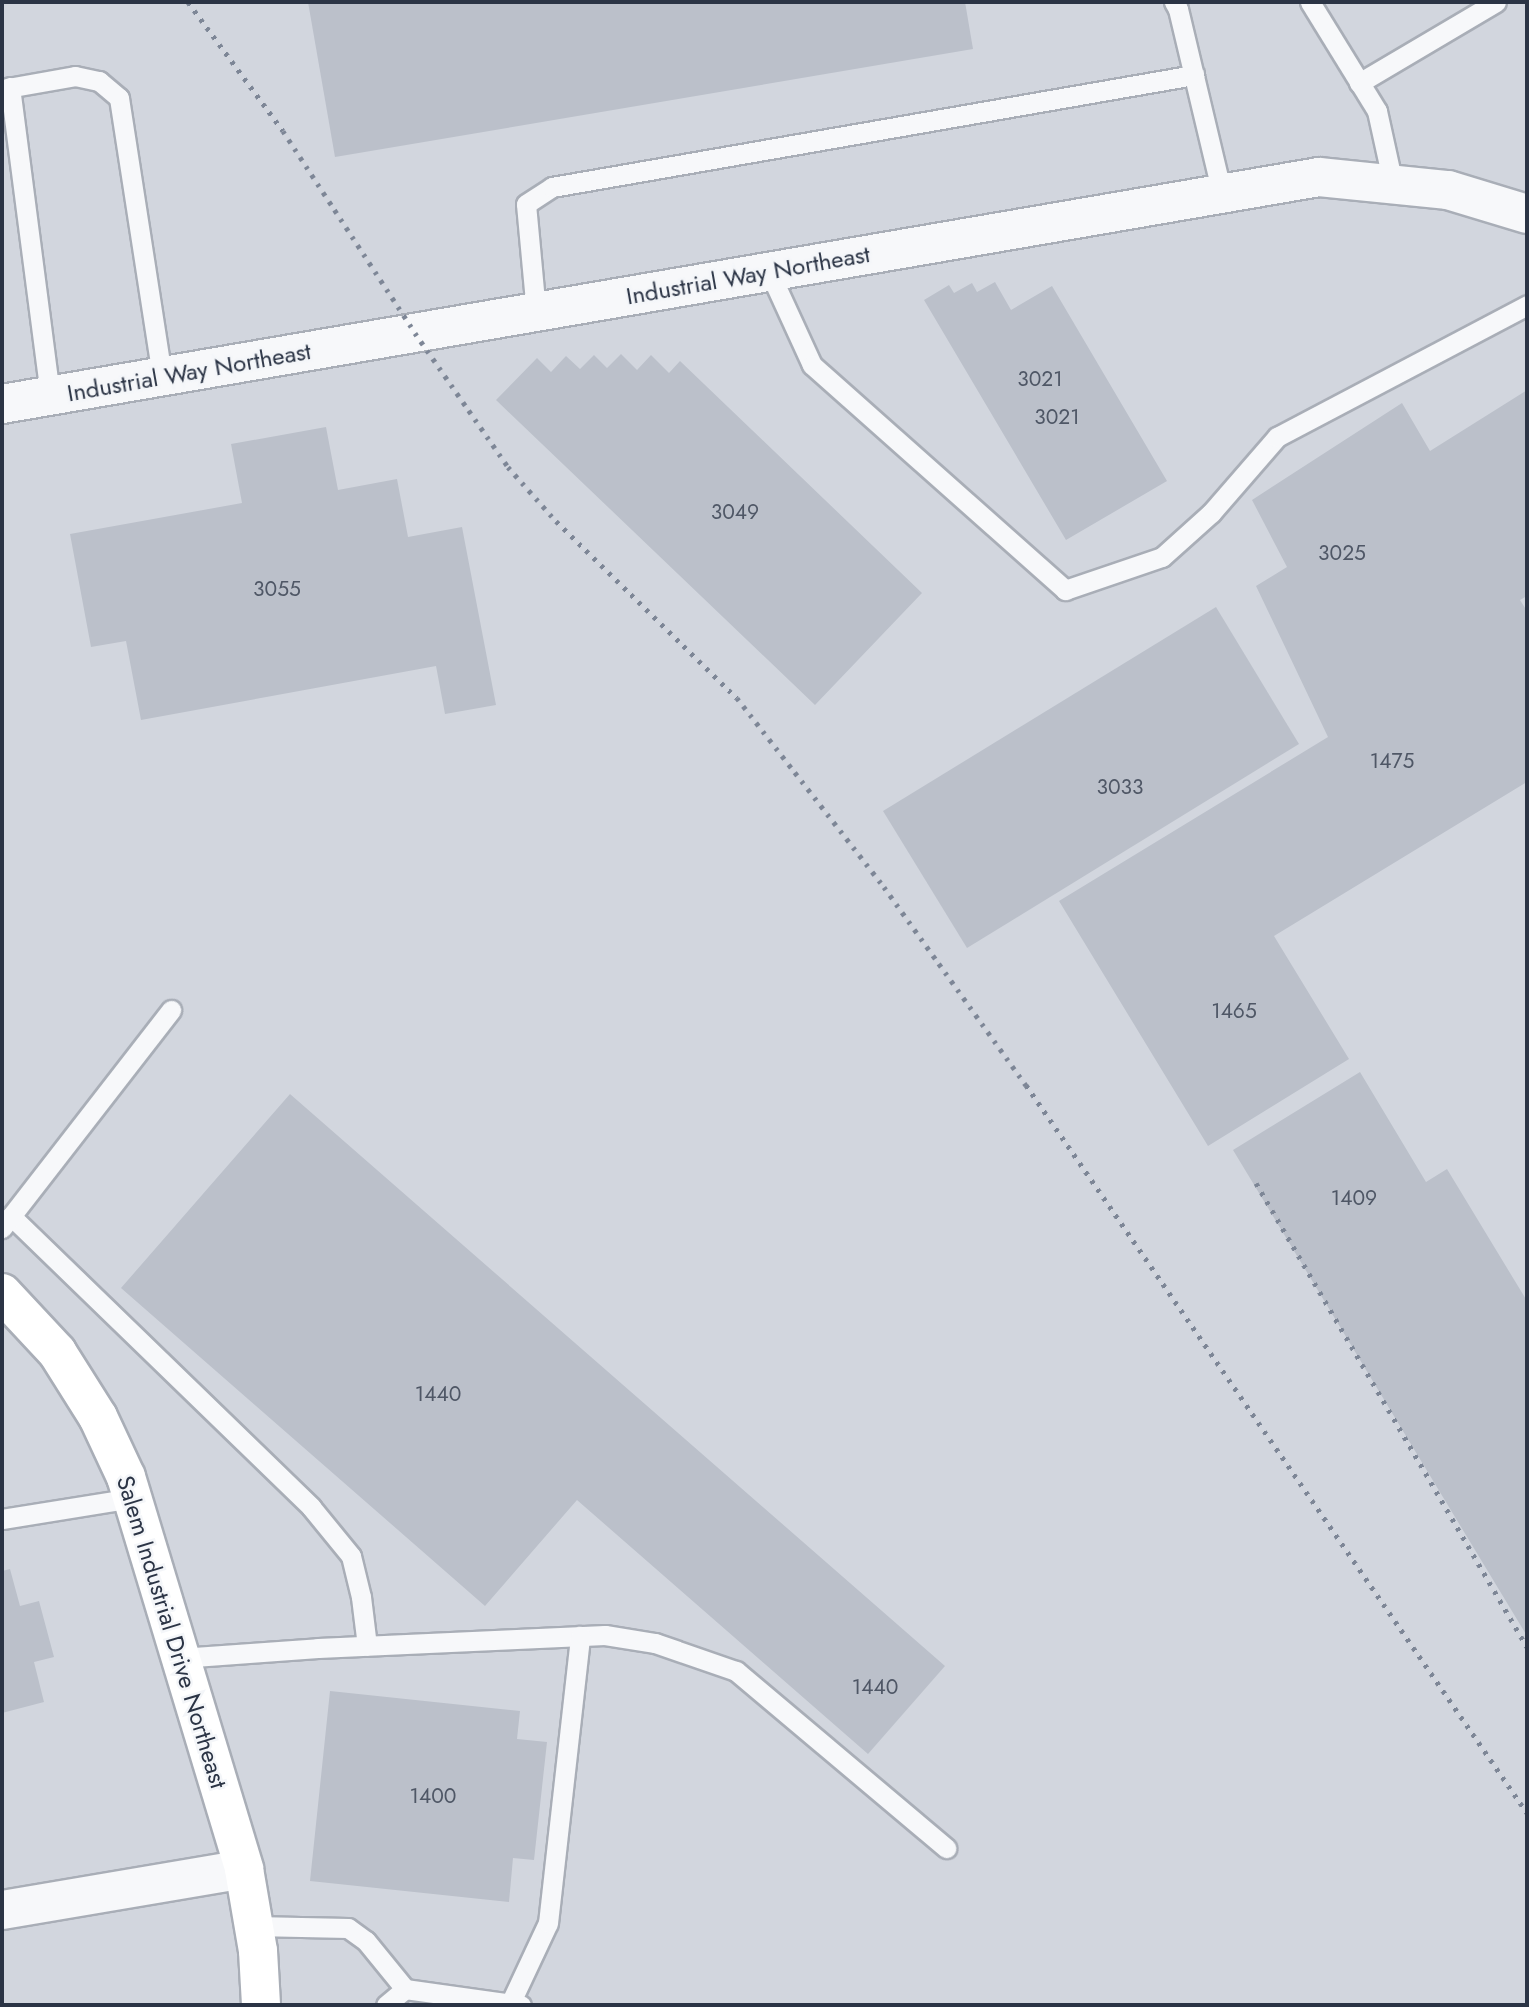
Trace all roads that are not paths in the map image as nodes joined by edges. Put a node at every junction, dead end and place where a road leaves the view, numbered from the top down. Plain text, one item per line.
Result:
1 (1174, 2) edge
2 (1310, 2) edge
3 (1496, 2) edge
4 (1194, 75) junction
5 (1359, 83) junction
6 (6, 88) edge
7 (1393, 184) junction
8 (1222, 194) junction
9 (1511, 208) edge
10 (769, 271) junction
11 (1527, 305) edge
12 (536, 312) junction
13 (162, 377) junction
14 (51, 396) junction
15 (2, 404) edge
16 (171, 1010) dead end
17 (6, 1222) edge
18 (2, 1293) edge
19 (132, 1498) junction
20 (2, 1519) edge
21 (580, 1636) junction
22 (367, 1646) junction
23 (180, 1658) junction
24 (946, 1848) dead end
25 (244, 1869) junction
26 (2, 1910) edge
27 (254, 1926) junction
28 (405, 1989) junction
29 (516, 2004) edge
30 (261, 2005) edge
31 (386, 2005) edge

1 - 4 lane
2 - 5 lane
3 - 5 lane
4 - 8 lane
4 - 12 lane
5 - 7 lane
6 - 13 lane
6 - 14 lane
7 - 8 street, Industrial Way Northeast
7 - 9 street, Industrial Way Northeast
8 - 10 street, Industrial Way Northeast
10 - 11 lane
10 - 12 street, Industrial Way Northeast
12 - 13 street, Industrial Way Northeast
13 - 14 street, Industrial Way Northeast
14 - 15 street, Industrial Way Northeast
16 - 17 lane
17 - 22 lane
18 - 19 street, Salem Industrial Drive Northeast
19 - 20 lane
19 - 23 street, Salem Industrial Drive Northeast
21 - 22 lane
21 - 24 lane
21 - 29 lane
22 - 23 lane
23 - 25 street, Salem Industrial Drive Northeast
25 - 26 street
25 - 27 street, Salem Industrial Drive Northeast
27 - 28 lane
27 - 30 street, Salem Industrial Drive Northeast
28 - 29 lane
28 - 31 lane

